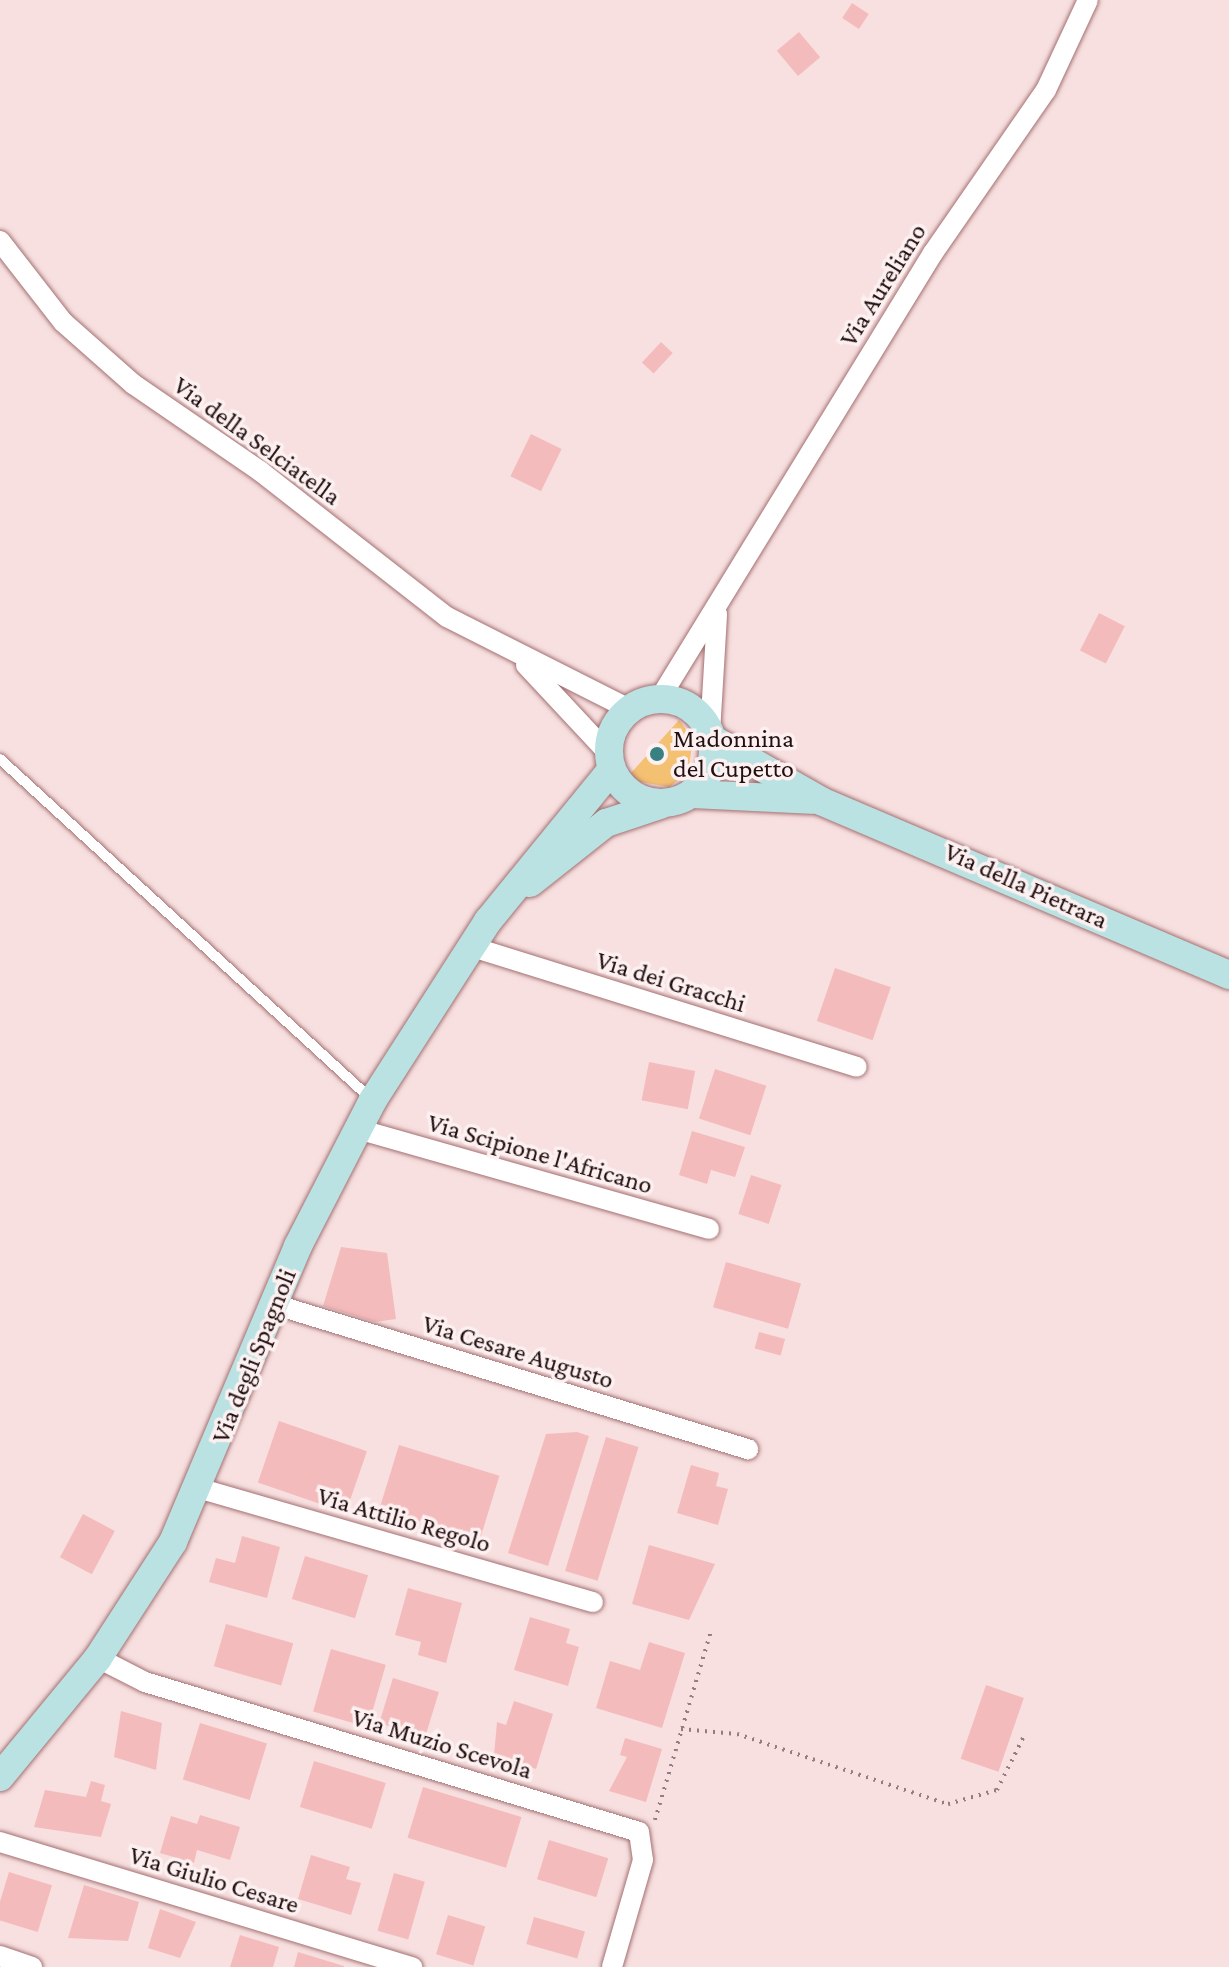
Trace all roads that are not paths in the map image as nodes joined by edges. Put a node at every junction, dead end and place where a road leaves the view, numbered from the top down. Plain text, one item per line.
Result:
1 (1088, 0) edge
2 (0, 241) edge
3 (720, 598) junction
4 (512, 651) junction
5 (660, 698) junction
6 (629, 709) junction
7 (711, 736) junction
8 (0, 759) edge
9 (610, 761) junction
10 (678, 799) junction
11 (821, 801) junction
12 (488, 921) junction
13 (469, 946) junction
14 (1229, 975) edge
15 (857, 1067) dead end
16 (373, 1100) junction
17 (358, 1129) junction
18 (709, 1229) dead end
19 (273, 1304) junction
20 (748, 1449) dead end
21 (201, 1489) junction
22 (593, 1602) dead end
23 (98, 1658) junction
24 (0, 1777) edge
25 (0, 1842) edge
26 (0, 1956) edge
27 (32, 1967) edge
28 (412, 1967) edge
29 (612, 1967) edge

1 - 3 street, Via Aureliano
2 - 4 street, Via della Selciatella
3 - 5 street, Via Aureliano
3 - 7 street, Via Aureliano
4 - 6 street, Via della Selciatella
4 - 9 street, Via della Selciatella
5 - 6 street
5 - 7 street
6 - 9 street
7 - 10 street
7 - 11 street, Via della Pietrara
8 - 16 lane
9 - 10 street
9 - 12 street
10 - 11 street, Via della Pietrara
10 - 12 street, Via della Pietrara
11 - 14 street, Via della Pietrara
12 - 13 street, Via degli Spagnoli
13 - 15 street, Via dei Gracchi
13 - 16 street, Via degli Spagnoli
16 - 17 street, Via degli Spagnoli
17 - 18 street, Via Scipione l'Africano
17 - 19 street, Via degli Spagnoli
19 - 20 street, Via Cesare Augusto
19 - 21 street, Via degli Spagnoli
21 - 22 street, Via Attilio Regolo
21 - 23 street, Via degli Spagnoli
23 - 24 street, Via degli Spagnoli
23 - 29 street, Via Muzio Scevola
25 - 28 street, Via Giulio Cesare
26 - 27 street

